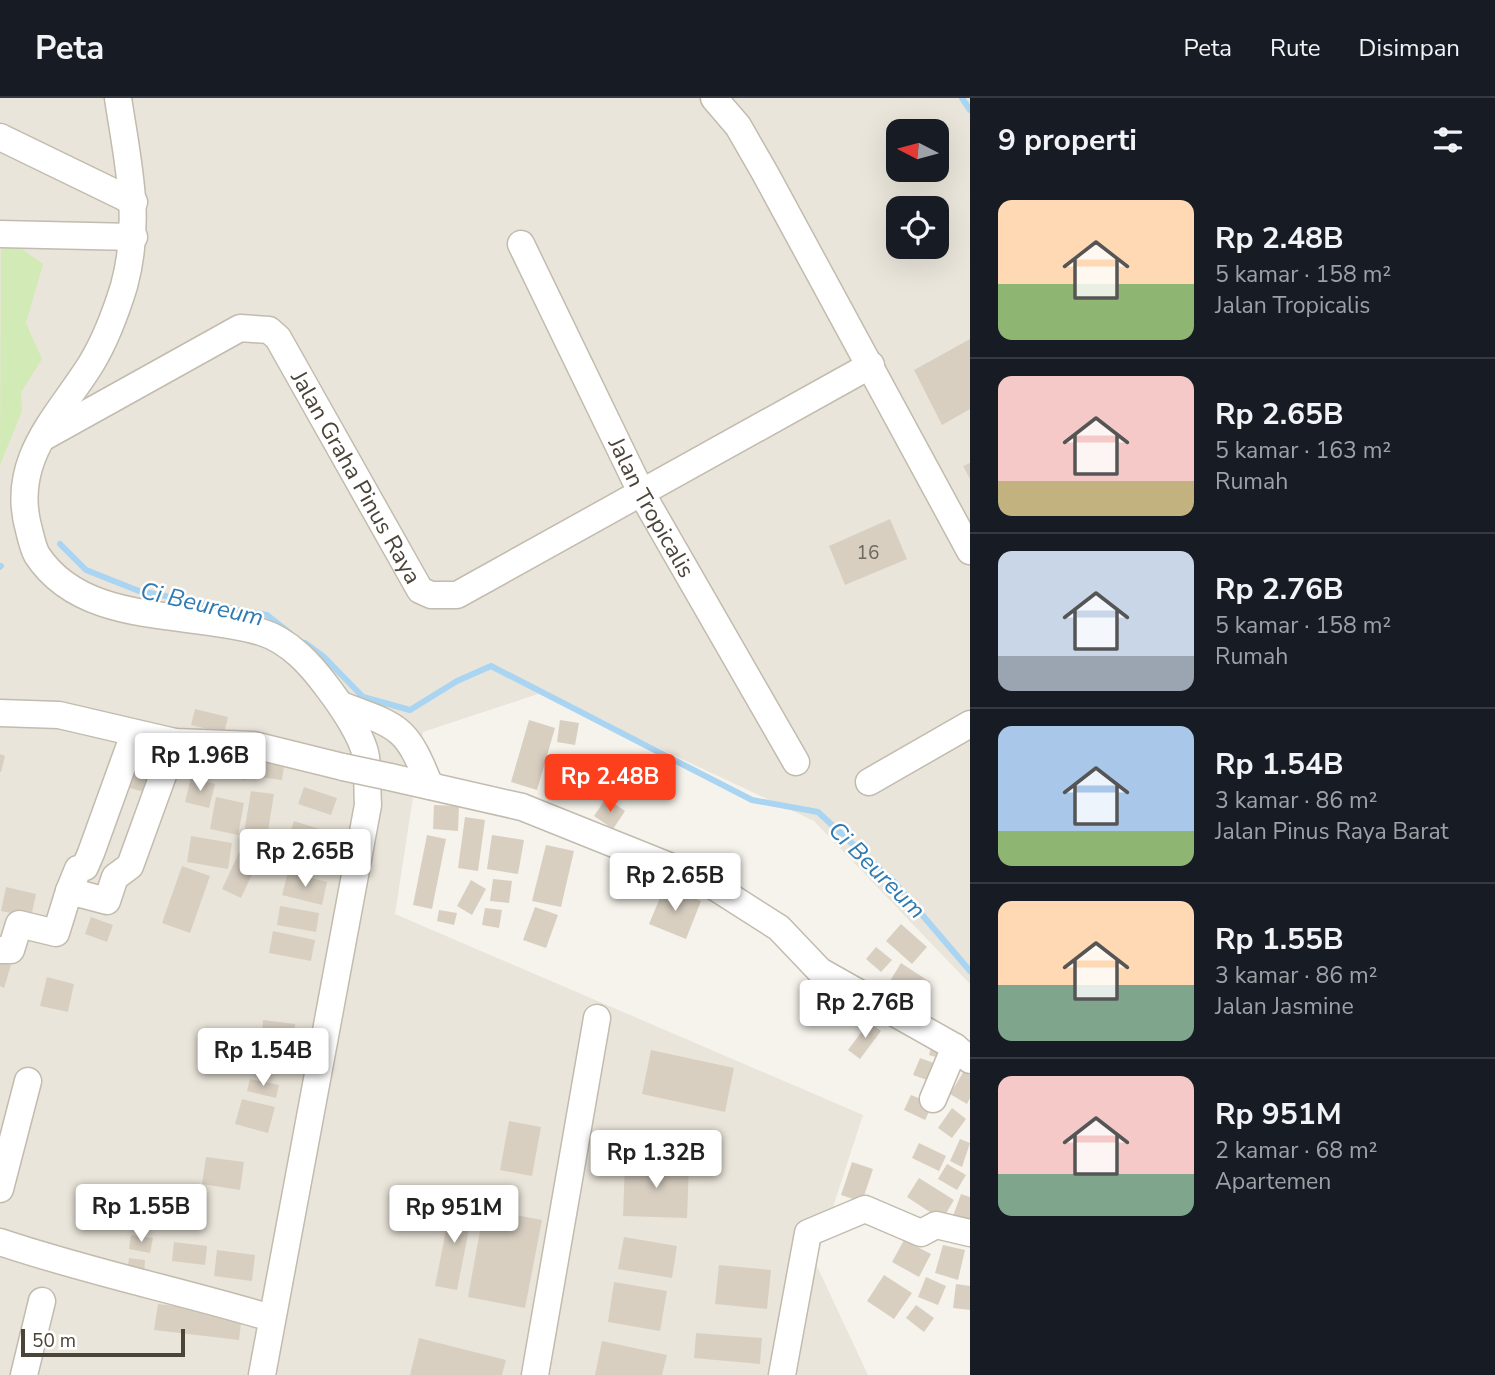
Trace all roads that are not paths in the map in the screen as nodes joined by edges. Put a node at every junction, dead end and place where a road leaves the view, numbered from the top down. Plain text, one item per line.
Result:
1 (118, 98) edge
2 (714, 98) edge
3 (0, 137) edge
4 (134, 202) junction
5 (0, 234) edge
6 (134, 237) junction
7 (521, 244) dead end
8 (871, 365) junction
9 (37, 441) junction
10 (642, 494) junction
11 (970, 551) edge
12 (341, 705) junction
13 (0, 713) edge
14 (970, 724) edge
15 (134, 734) junction
16 (175, 742) junction
17 (796, 762) dead end
18 (869, 782) dead end
19 (430, 786) junction
20 (69, 891) junction
21 (0, 950) edge
22 (597, 1018) dead end
23 (962, 1054) edge
24 (29, 1081) dead end
25 (933, 1099) dead end
26 (0, 1189) edge
27 (970, 1233) edge
28 (0, 1241) edge
29 (42, 1301) dead end
30 (271, 1318) junction
31 (24, 1375) edge
32 (261, 1375) edge
33 (535, 1375) edge
34 (782, 1375) edge

1 - 4 street
2 - 8 street
3 - 4 street
4 - 6 street
5 - 6 street
6 - 9 street
7 - 10 street, Jalan Tropicalis
8 - 10 street, Jalan Graha Pinus Raya
8 - 11 street
9 - 10 street, Jalan Graha Pinus Raya
9 - 12 street
10 - 17 street, Jalan Tropicalis
12 - 19 street
12 - 30 street
13 - 15 street
14 - 18 street
15 - 16 street
15 - 20 street
16 - 19 street, bridge
16 - 20 street
19 - 23 street
20 - 21 street
22 - 33 street
23 - 25 street
24 - 26 street
27 - 34 street
28 - 30 street
29 - 31 street
30 - 32 street

